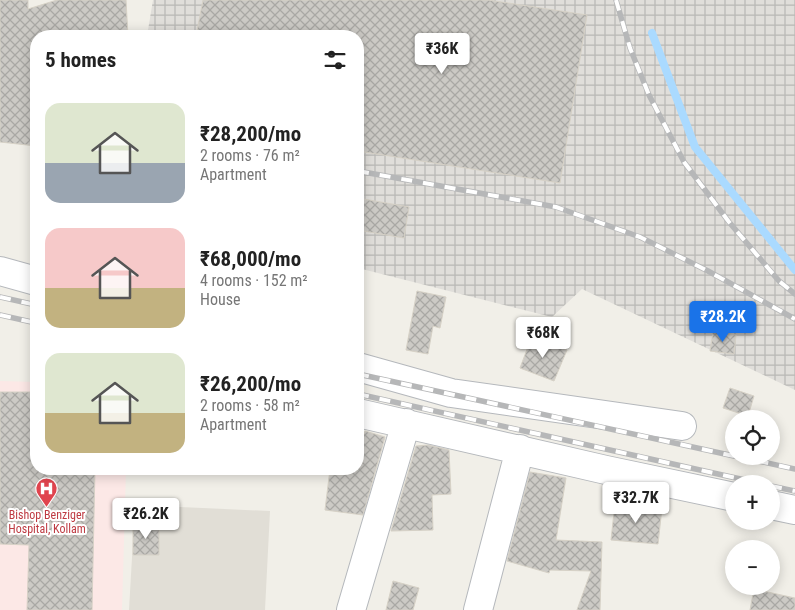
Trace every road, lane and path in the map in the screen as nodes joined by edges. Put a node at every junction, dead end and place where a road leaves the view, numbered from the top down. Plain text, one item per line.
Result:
1 (0, 271) edge
2 (30, 279) edge
3 (364, 369) edge
4 (364, 414) edge
5 (406, 424) junction
6 (682, 426) dead end
7 (520, 449) junction
8 (725, 495) edge
9 (780, 507) edge
10 (795, 510) edge
11 (351, 610) edge
12 (478, 610) edge

1 - 2 street
3 - 6 street
4 - 5 street
5 - 7 street
5 - 11 street
7 - 8 street
7 - 12 street
9 - 10 street

